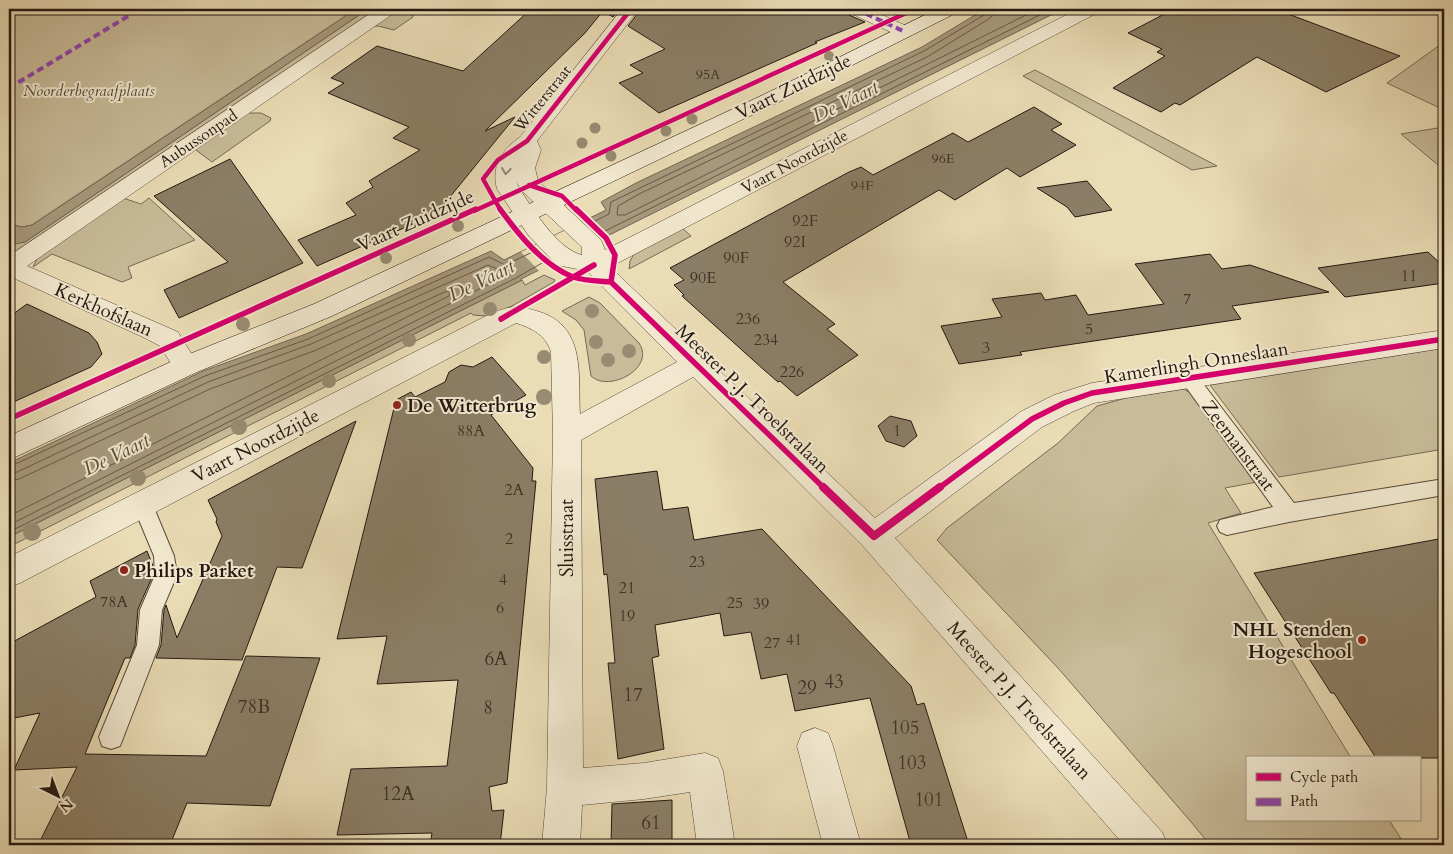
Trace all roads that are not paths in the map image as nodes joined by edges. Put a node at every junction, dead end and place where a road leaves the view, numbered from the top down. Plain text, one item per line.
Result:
1 (388, 9) edge
2 (631, 9) edge
3 (856, 9) edge
4 (950, 9) edge
5 (1091, 9) edge
6 (903, 32) junction
7 (527, 141) junction
8 (548, 203) junction
9 (524, 214) junction
10 (593, 255) junction
11 (9, 267) edge
12 (1444, 339) edge
13 (696, 364) junction
14 (186, 366) junction
15 (1190, 378) junction
16 (567, 434) junction
17 (9, 449) edge
18 (1444, 487) edge
19 (142, 503) junction
20 (1289, 513) junction
21 (1227, 526) dead end
22 (874, 536) junction
23 (9, 573) edge
24 (111, 737) dead end
25 (815, 746) dead end
26 (565, 788) junction
27 (560, 845) edge
28 (716, 845) edge
29 (842, 845) edge
30 (1149, 845) edge

1 - 11 street, Aubussonpad
2 - 7 street, Witterstraat
3 - 6 street
4 - 6 street, Vaart Zuidzijde
5 - 10 street, Vaart Noordzijde
6 - 8 street, Vaart Zuidzijde
7 - 8 street, Witterstraat
7 -> 9 street, Witterstraat
8 - 9 street, Vaart Zuidzijde
8 - 10 street, Meester P.J. Troelstralaan
9 - 10 street
9 - 14 street, Vaart Zuidzijde
10 - 13 street, Meester P.J. Troelstralaan
11 - 14 street, Kerkhofslaan
12 - 15 street, Kamerlingh Onneslaan
13 - 16 street
13 - 22 street, Meester P.J. Troelstralaan
14 - 17 street, Vaart Zuidzijde
15 - 20 lane, Zeemanstraat
15 - 22 street, Kamerlingh Onneslaan
16 - 19 street, Vaart Noordzijde
16 - 26 street, Sluisstraat
18 - 20 lane, Zeemanstraat
19 - 23 street, Vaart Noordzijde
19 - 24 lane
20 - 21 lane, Zeemanstraat
22 - 30 street, Meester P.J. Troelstralaan
25 - 29 street
26 - 27 street, Sluisstraat
26 - 28 street

